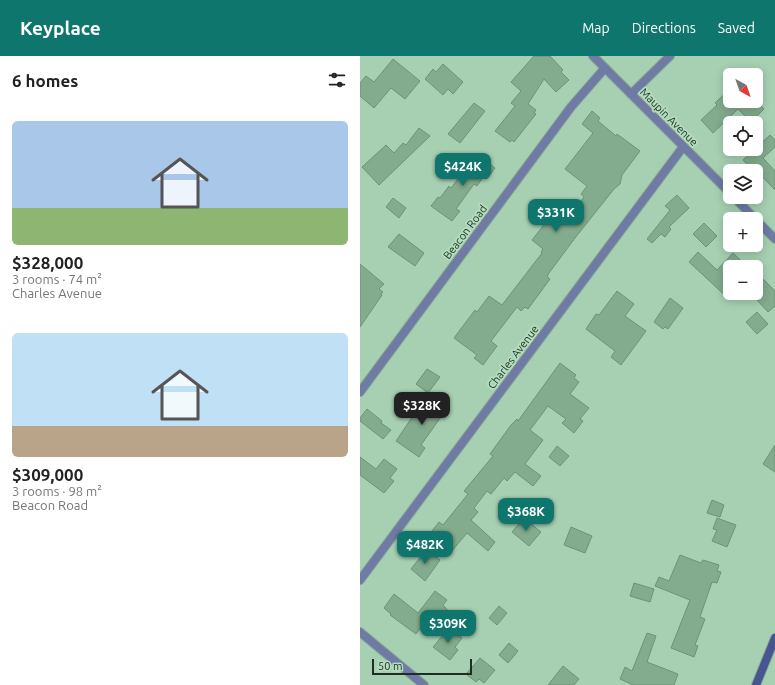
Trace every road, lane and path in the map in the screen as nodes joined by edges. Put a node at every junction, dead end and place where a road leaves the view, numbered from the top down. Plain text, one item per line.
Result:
1 (593, 56) edge
2 (670, 56) edge
3 (605, 68) junction
4 (631, 94) junction
5 (683, 147) junction
6 (723, 186) edge
7 (741, 204) edge
8 (749, 212) edge
9 (763, 226) edge
10 (775, 239) edge
11 (360, 392) edge
12 (360, 580) edge
13 (360, 632) edge
14 (775, 638) edge
15 (424, 685) edge
16 (756, 685) edge

1 - 3 street, Maupin Avenue
2 - 4 street
3 - 4 street, Maupin Avenue
3 - 11 street, Beacon Road
4 - 5 street, Maupin Avenue
5 - 6 street, Maupin Avenue
5 - 12 street, Charles Avenue
7 - 8 street
9 - 10 street
13 - 15 street
14 - 16 street

